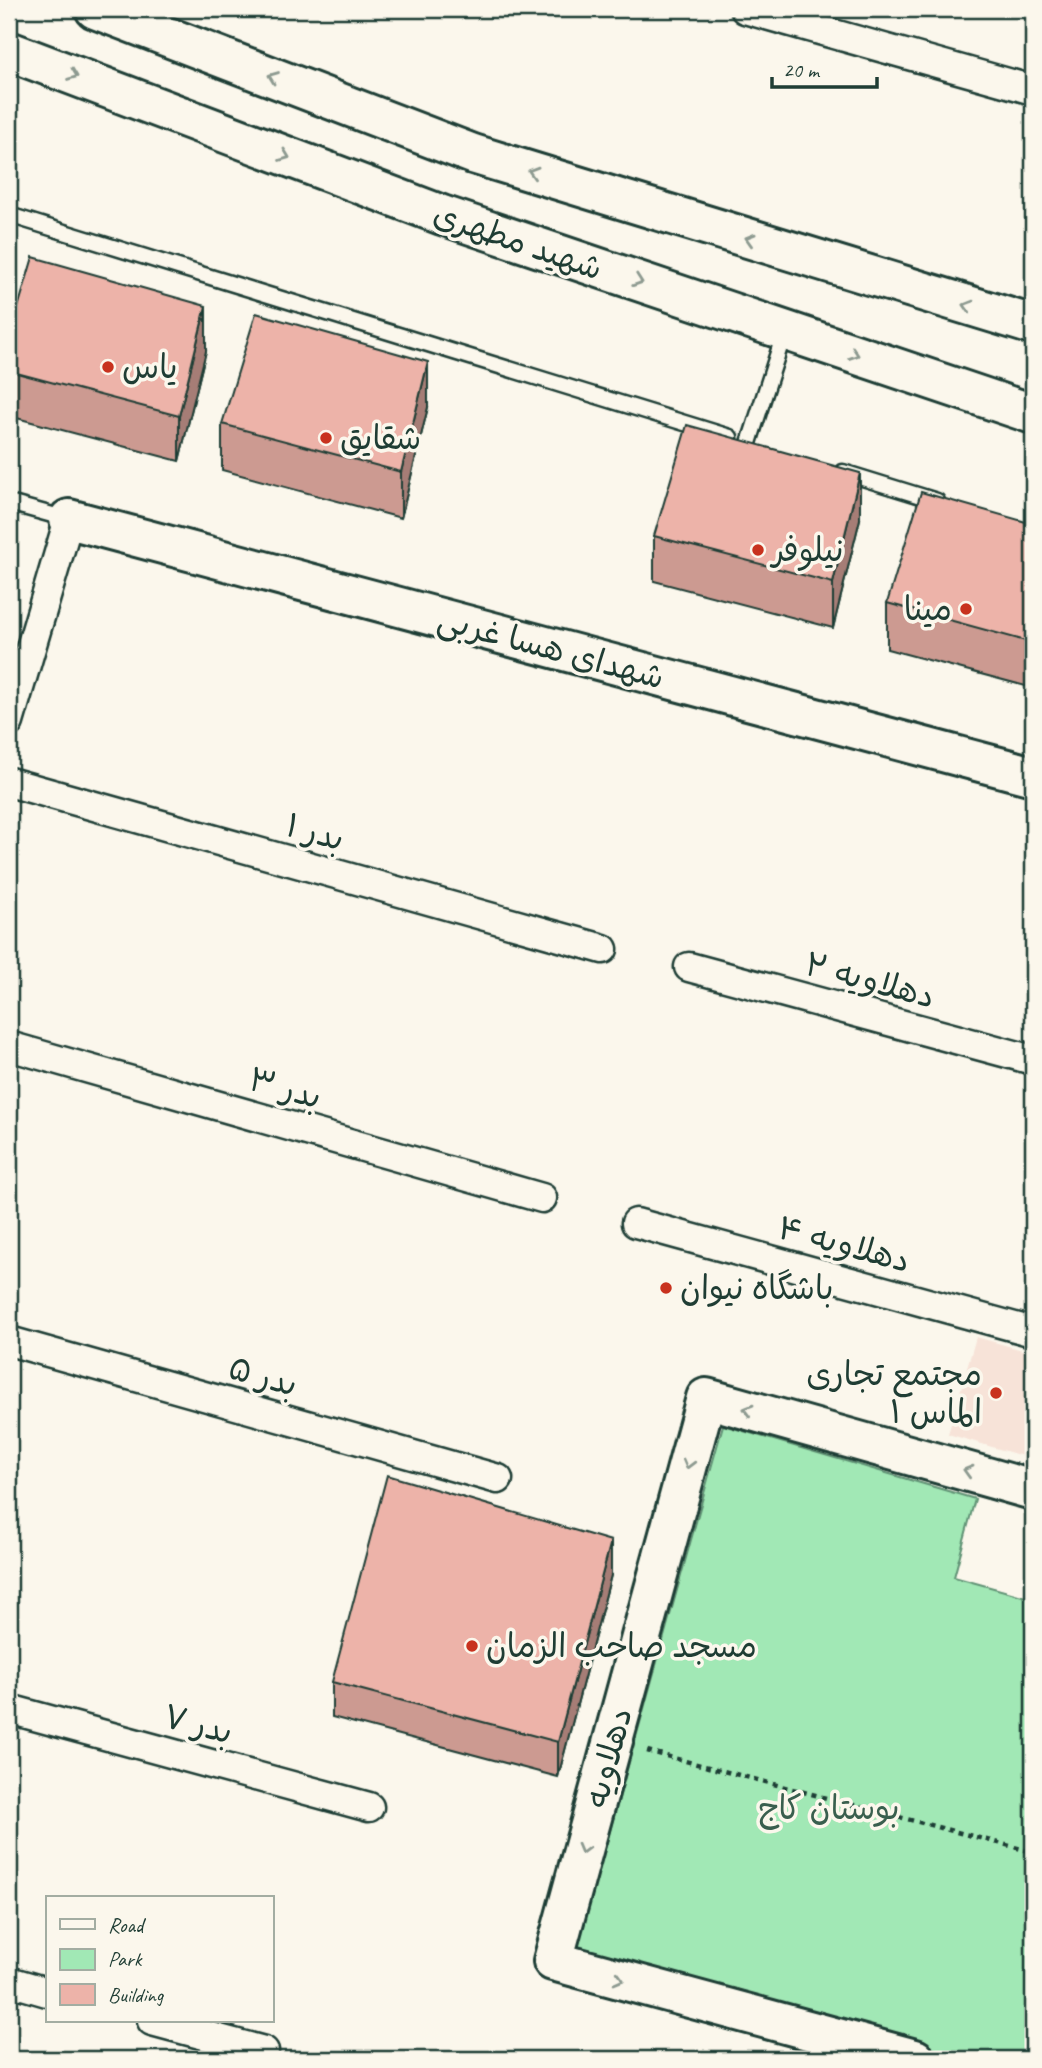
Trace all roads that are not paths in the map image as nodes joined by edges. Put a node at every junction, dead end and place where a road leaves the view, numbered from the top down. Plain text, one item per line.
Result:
1 (95, 9) edge
2 (745, 9) edge
3 (9, 51) edge
4 (1033, 90) edge
5 (9, 215) edge
6 (1028, 323) edge
7 (785, 331) junction
8 (1033, 414) edge
9 (826, 467) edge
10 (9, 502) edge
11 (956, 507) edge
12 (69, 519) junction
13 (9, 722) edge
14 (1033, 776) edge
15 (9, 782) edge
16 (603, 949) dead end
17 (689, 967) dead end
18 (9, 1046) edge
19 (1033, 1060) edge
20 (542, 1198) dead end
21 (636, 1223) dead end
22 (1033, 1332) edge
23 (9, 1341) edge
24 (498, 1479) dead end
25 (1033, 1489) edge
26 (9, 1709) edge
27 (369, 1807) dead end
28 (9, 1981) edge
29 (46, 1992) edge
30 (156, 2022) edge
31 (264, 2051) dead end
32 (915, 2059) edge

6 -> 1 street, شهید مطهری
2 - 4 street
3 -> 7 street, شهید مطهری
5 - 7 lane
7 -> 8 street, شهید مطهری
9 - 11 lane
10 - 12 lane
12 - 13 street
12 - 14 street, شهدای هسا غربی
15 - 16 street, بدر ۱
17 - 19 street, دهلاویه ۲
18 - 20 street, بدر ۳
21 - 22 street, دهلاویه ۴
23 - 24 street, بدر ۵
25 -> 32 street, دهلاویه
26 - 27 street, بدر ۷
28 - 29 street
30 - 31 street

